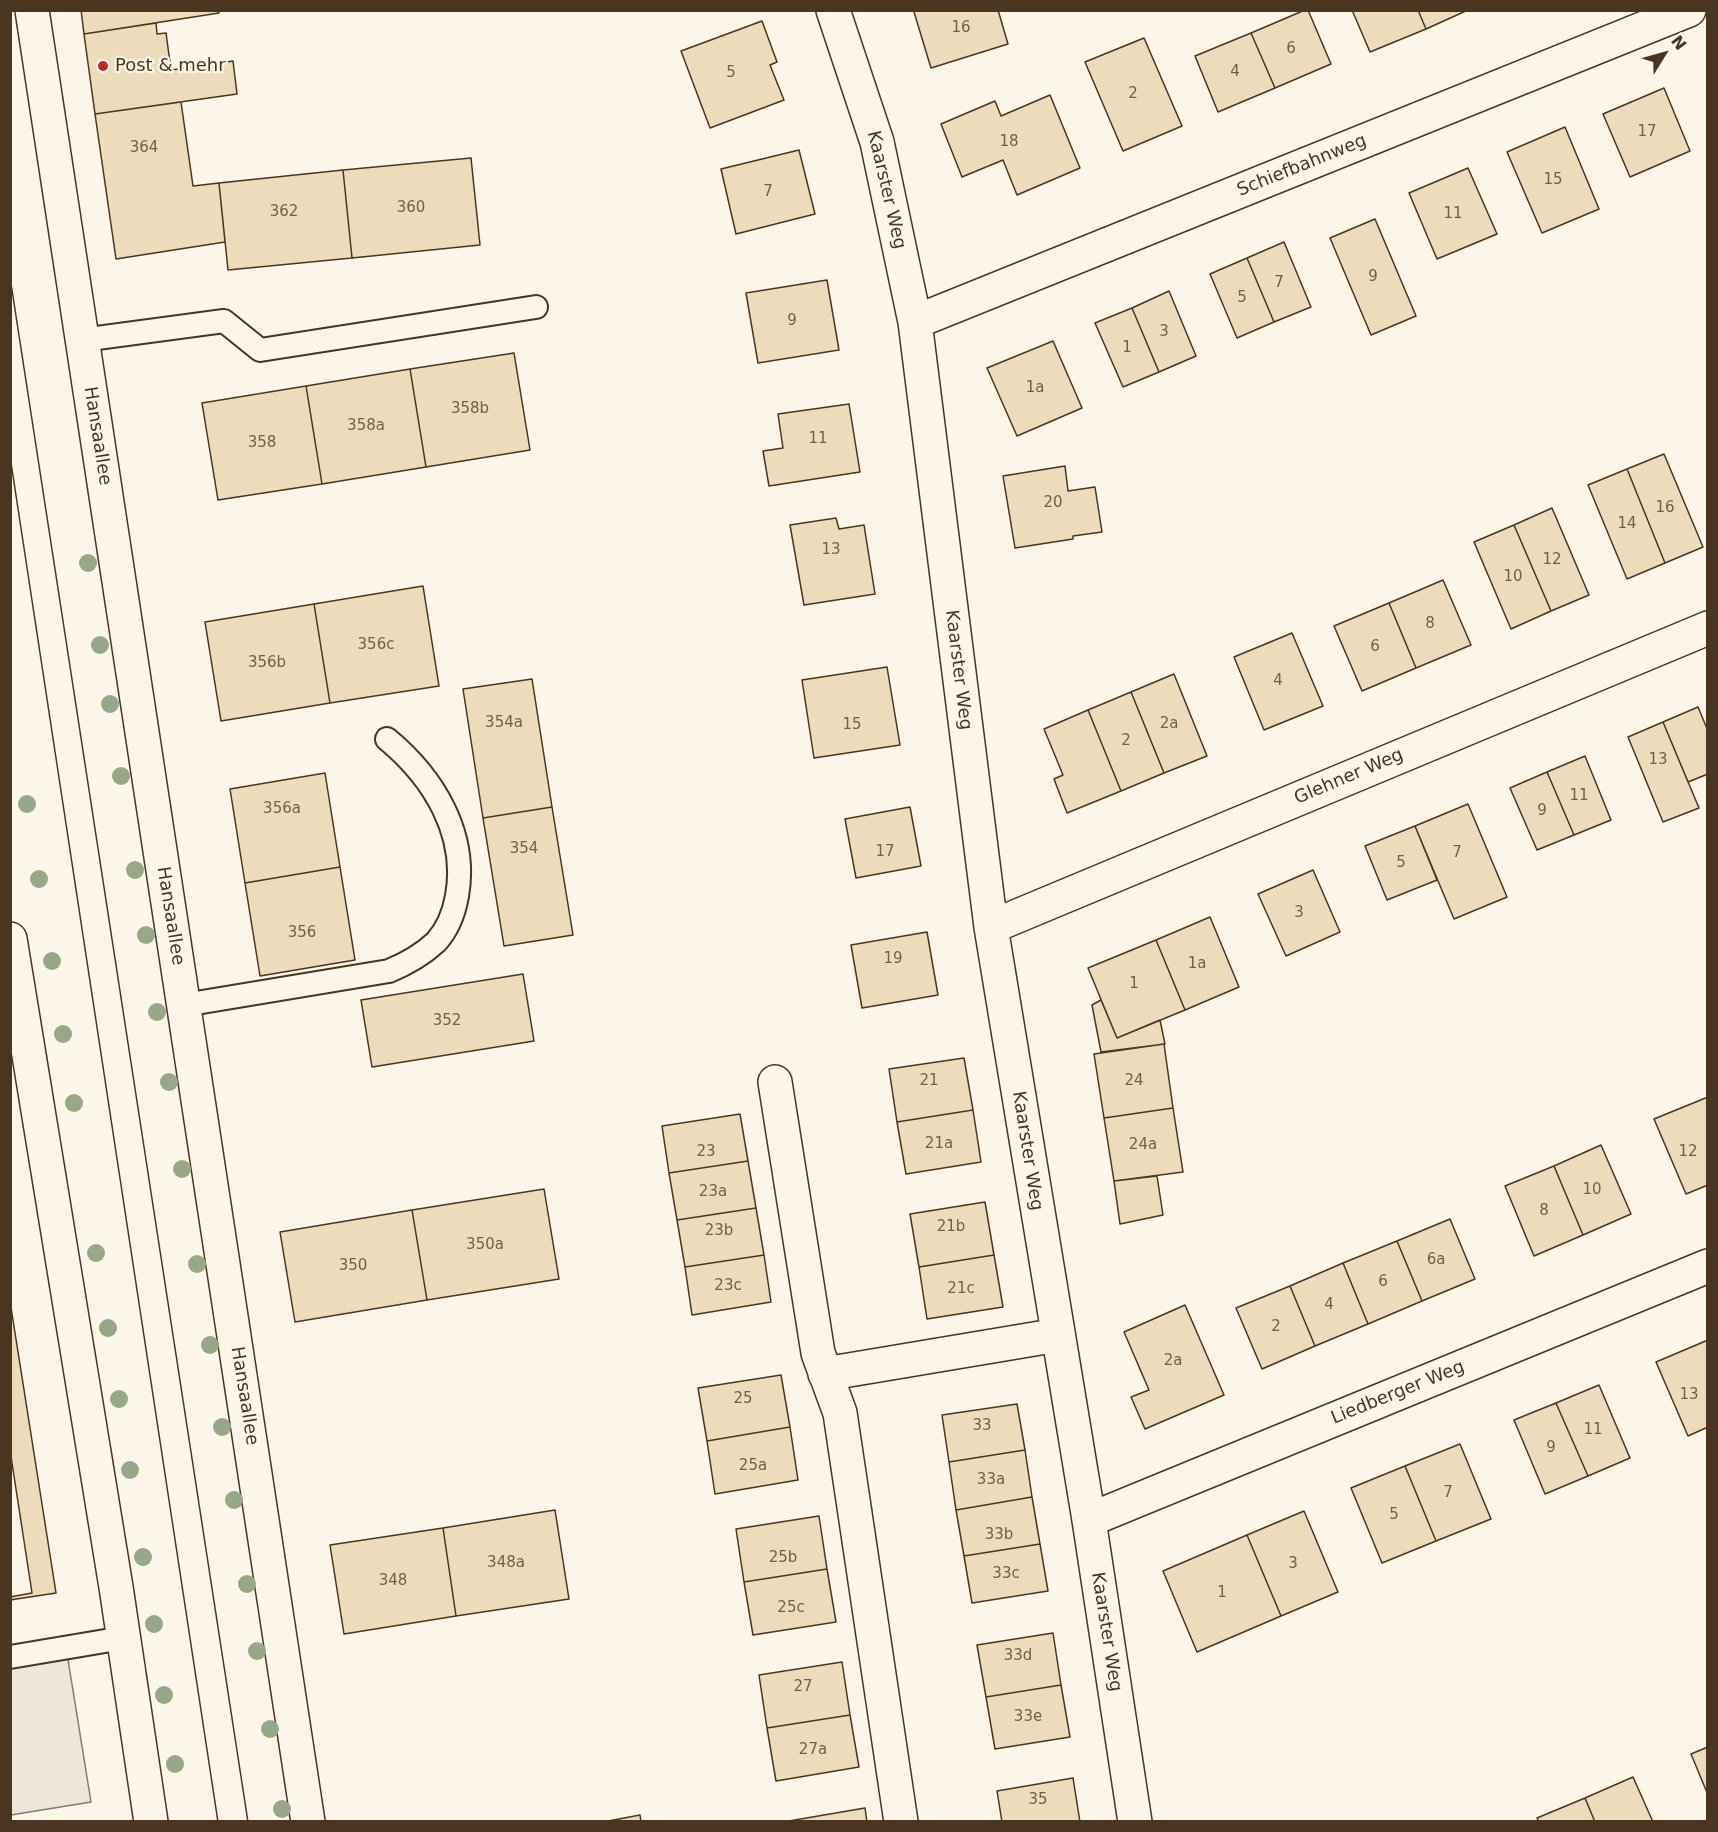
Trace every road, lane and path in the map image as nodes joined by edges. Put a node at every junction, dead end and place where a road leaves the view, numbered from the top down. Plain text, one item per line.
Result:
1 (32, 10) edge
2 (833, 10) edge
3 (1689, 10) edge
4 (536, 306) dead end
5 (915, 322) junction
6 (82, 340) junction
7 (1707, 628) edge
8 (387, 740) dead end
9 (991, 927) junction
10 (10, 939) edge
11 (184, 1005) junction
12 (18, 1028) edge
13 (775, 1082) dead end
14 (1707, 1266) edge
15 (1058, 1335) junction
16 (825, 1374) junction
17 (1089, 1521) junction
18 (123, 1638) junction
19 (10, 1657) edge
20 (152, 1821) edge
21 (308, 1821) edge
22 (901, 1821) edge
23 (1135, 1821) edge

1 - 6 street, Hansaallee
2 - 5 street, Kaarster Weg
3 - 5 street, Schiefbahnweg
4 - 6 lane
5 - 9 street, Kaarster Weg
6 - 11 street, Hansaallee
7 - 9 street, Glehner Weg
8 - 11 lane
9 - 15 street, Kaarster Weg
10 - 12 street
11 - 21 street, Hansaallee
12 - 18 street
13 - 16 street
14 - 17 street, Liedberger Weg
15 - 16 street
15 - 17 street, Kaarster Weg
16 - 22 street
17 - 23 street, Kaarster Weg
18 - 19 lane
18 - 20 street

